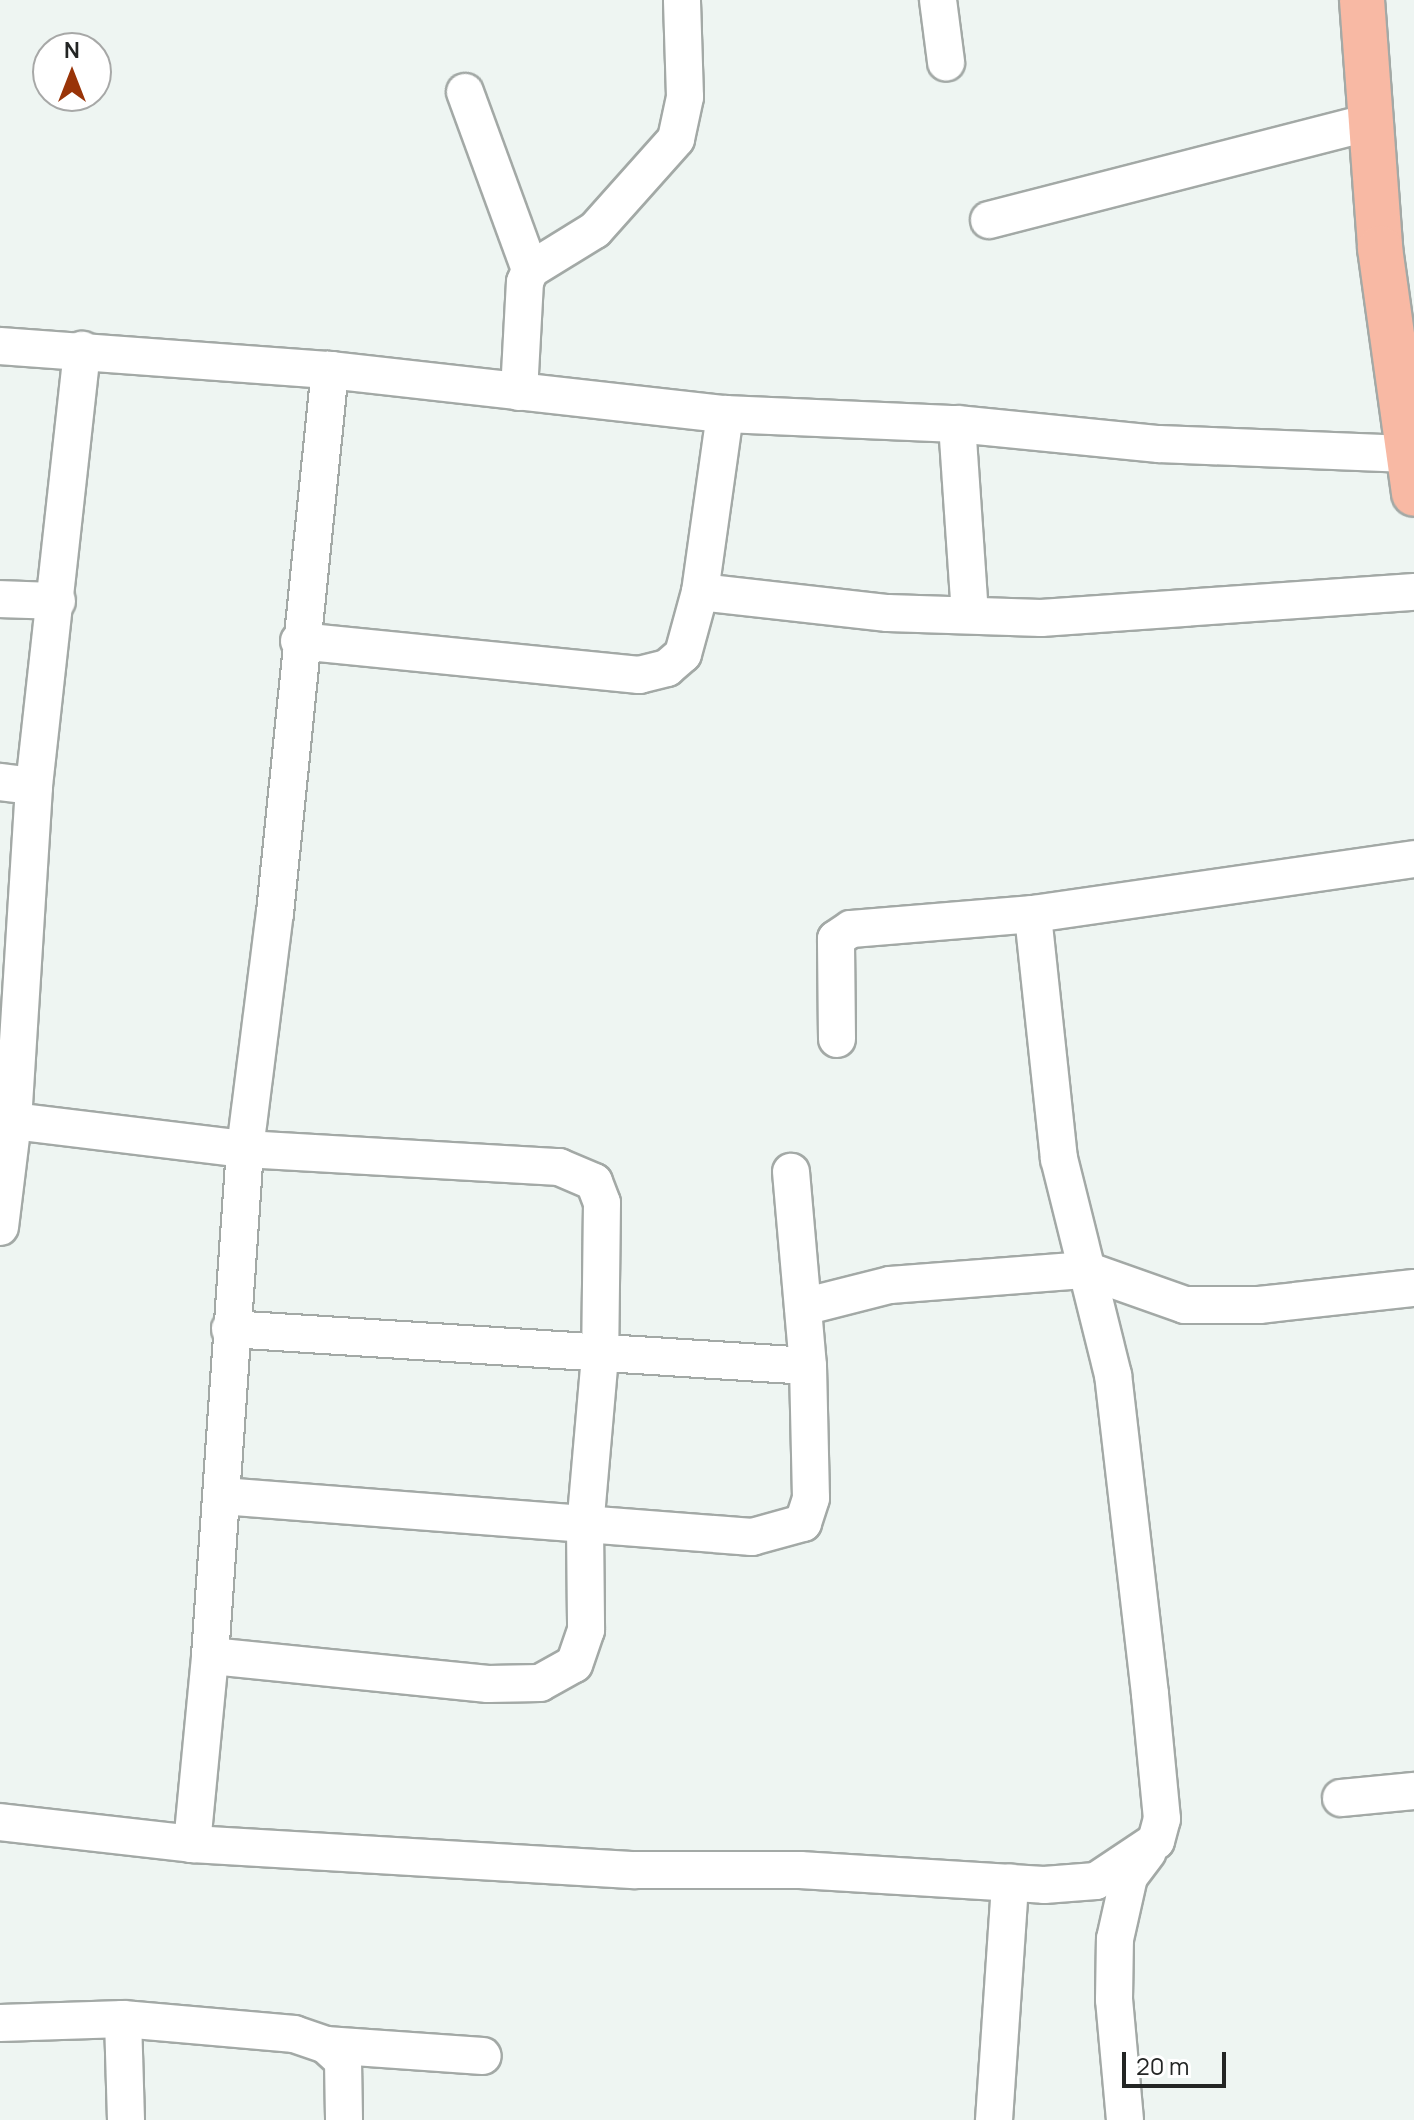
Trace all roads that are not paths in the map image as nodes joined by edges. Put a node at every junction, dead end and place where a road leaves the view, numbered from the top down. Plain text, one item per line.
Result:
1 (682, 0) edge
2 (938, 0) edge
3 (1362, 0) edge
4 (946, 62) dead end
5 (465, 92) dead end
6 (1371, 122) junction
7 (989, 220) dead end
8 (530, 270) junction
9 (0, 346) edge
10 (82, 350) junction
11 (330, 370) junction
12 (519, 392) junction
13 (725, 414) junction
14 (957, 424) junction
15 (1411, 474) edge
16 (700, 592) junction
17 (1414, 592) edge
18 (0, 599) edge
19 (57, 601) junction
20 (970, 615) junction
21 (299, 641) junction
22 (17, 784) edge
23 (1414, 859) edge
24 (1033, 914) junction
25 (837, 1039) dead end
26 (13, 1121) junction
27 (245, 1149) junction
28 (791, 1172) dead end
29 (0, 1227) edge
30 (1086, 1270) junction
31 (1414, 1288) edge
32 (803, 1307) junction
33 (230, 1329) junction
34 (600, 1356) junction
35 (808, 1366) junction
36 (222, 1496) junction
37 (585, 1526) junction
38 (210, 1656) junction
39 (1414, 1791) edge
40 (1341, 1798) dead end
41 (0, 1822) edge
42 (1156, 1841) junction
43 (192, 1844) junction
44 (1010, 1883) junction
45 (123, 2019) junction
46 (0, 2023) edge
47 (326, 2045) junction
48 (483, 2056) dead end
49 (126, 2120) edge
50 (344, 2120) edge
51 (994, 2120) edge
52 (1125, 2120) edge

1 - 8 street
2 - 4 street
3 - 6 highway
5 - 8 street
6 - 7 street
6 - 15 highway
8 - 12 street
9 - 10 street
10 - 11 street
10 - 19 street
11 - 12 street
11 - 21 street
12 - 13 street
13 - 14 street
13 - 16 street
14 - 15 street
14 - 20 street
16 - 20 street
16 - 21 street
17 - 20 street
18 - 19 street
19 - 22 street
21 - 27 street
22 - 26 street
23 - 24 street
24 - 25 street
24 - 30 street
26 - 27 street
26 - 29 street
27 - 33 street
27 - 34 street
28 - 32 street
30 - 31 street
30 - 32 street
30 - 42 street
32 - 35 street
33 - 34 street
33 - 36 street
34 - 35 street
34 - 37 street
35 - 37 street
36 - 37 street
36 - 38 street
37 - 38 street
38 - 43 street
39 - 40 street
41 - 43 street
42 - 44 street
42 - 52 street
43 - 44 street
44 - 51 street
45 - 46 street
45 - 47 street
45 - 49 street
47 - 48 street
47 - 50 street

